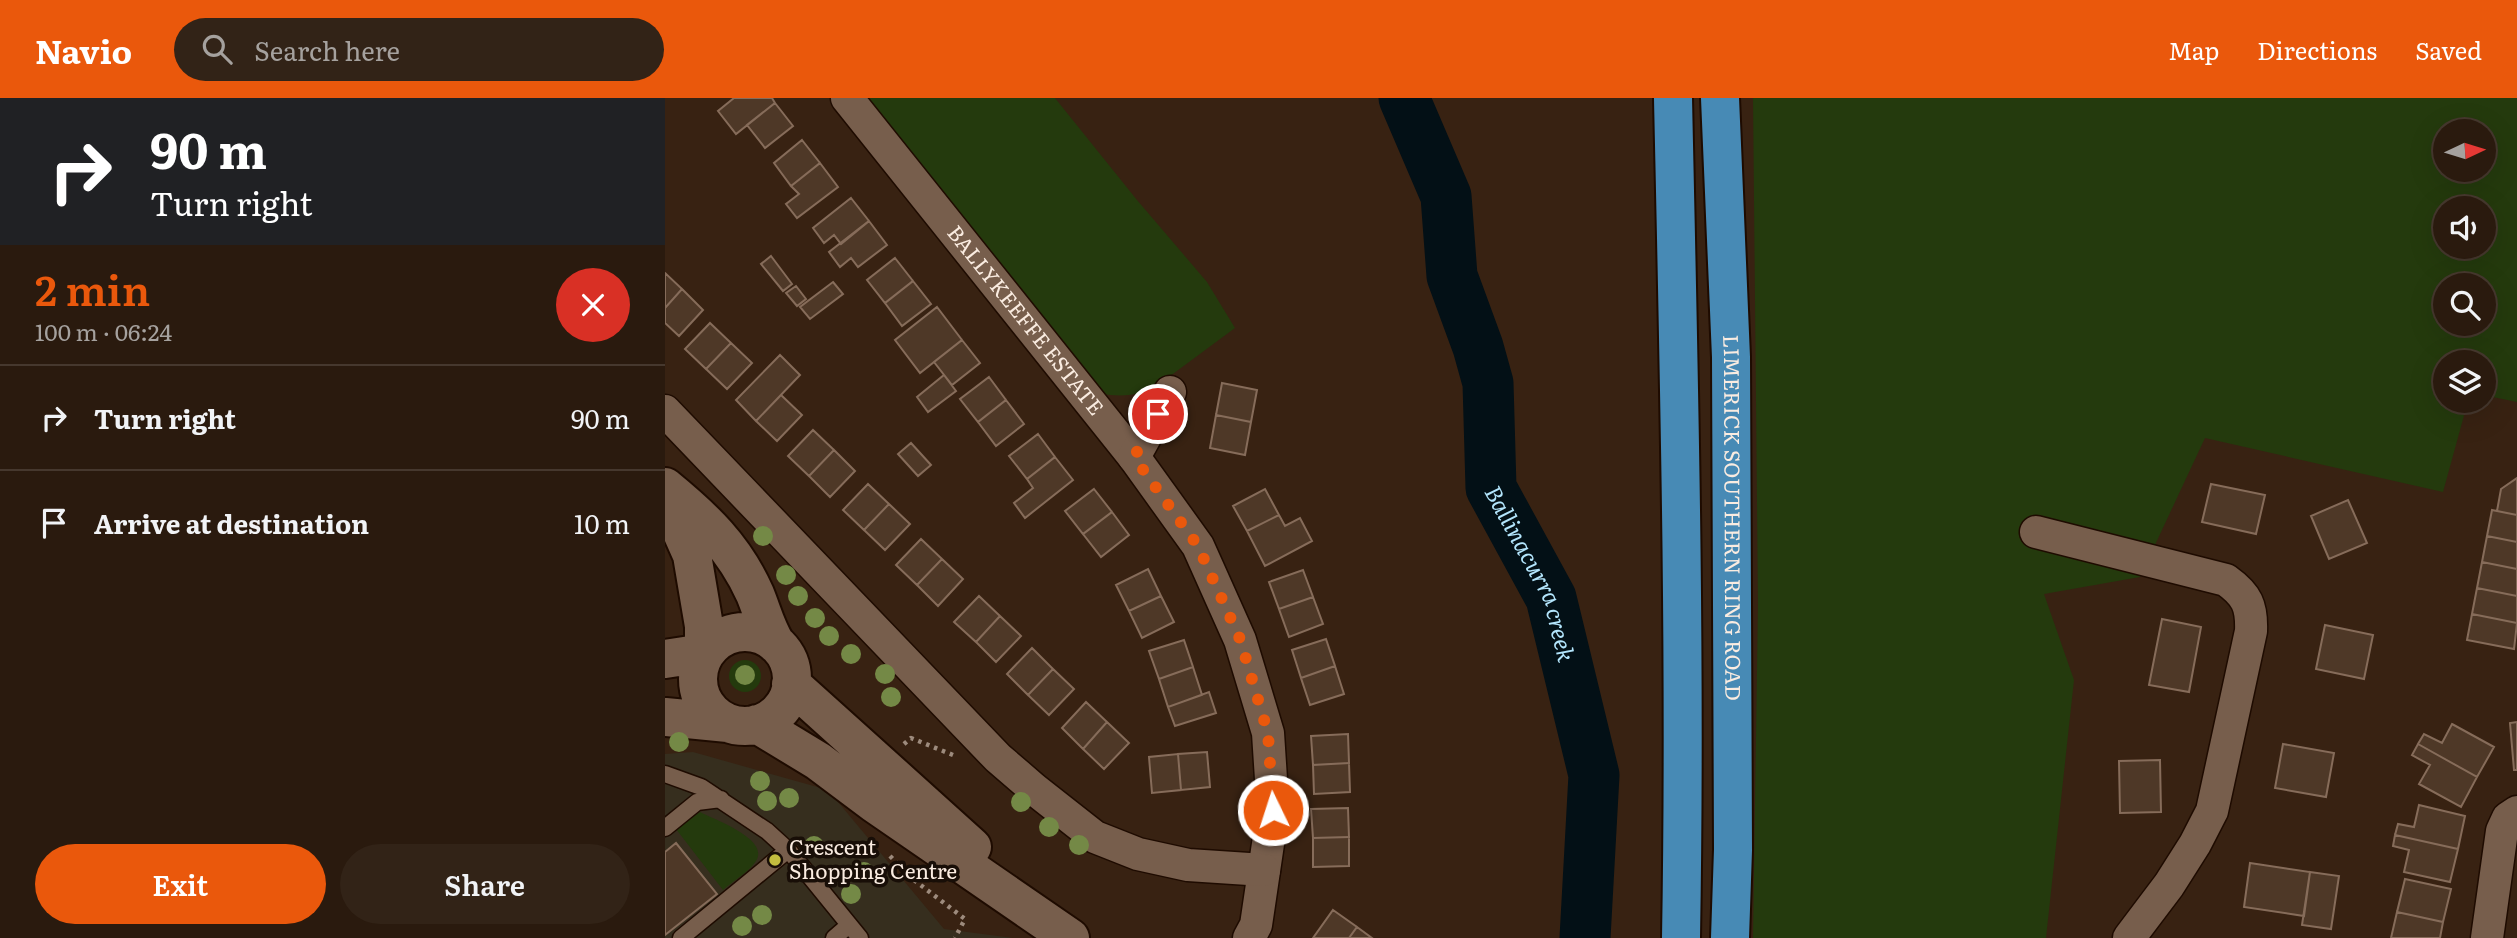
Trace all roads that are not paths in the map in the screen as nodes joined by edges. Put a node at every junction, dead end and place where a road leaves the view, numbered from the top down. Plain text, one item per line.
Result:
1 (847, 98) edge
2 (1673, 98) edge
3 (1720, 98) edge
4 (1170, 391) dead end
5 (665, 411) edge
6 (1134, 457) junction
7 (665, 487) edge
8 (665, 493) edge
9 (2036, 532) dead end
10 (776, 644) junction
11 (704, 653) junction
12 (665, 659) edge
13 (791, 684) junction
14 (665, 717) edge
15 (743, 724) junction
16 (665, 774) edge
17 (721, 799) junction
18 (2517, 812) edge
19 (665, 828) edge
20 (788, 850) junction
21 (1264, 870) junction
22 (849, 925) junction
23 (681, 938) edge
24 (834, 938) edge
25 (860, 938) edge
26 (1070, 938) edge
27 (1249, 938) edge
28 (1681, 938) edge
29 (1730, 938) edge
30 (2129, 938) edge
31 (2487, 938) edge

1 - 6 street, BALLYKEEFFE ESTATE
2 - 28 highway
3 - 29 highway, LIMERICK SOUTHERN RING ROAD
4 - 6 street
5 - 21 street
6 - 21 street, BALLYKEEFFE ESTATE
7 - 10 main road
8 - 11 main road
9 - 30 street
10 - 11 main road
10 - 13 main road
11 - 12 main road
11 - 15 main road
13 - 15 main road
13 - 26 main road
14 - 15 main road
15 - 26 main road
16 - 17 lane
17 - 19 lane
17 - 20 lane
18 - 31 street
20 - 22 lane
20 - 23 lane
21 - 27 street, BALLYKEEFFE ESTATE
22 - 24 lane
22 - 25 lane

